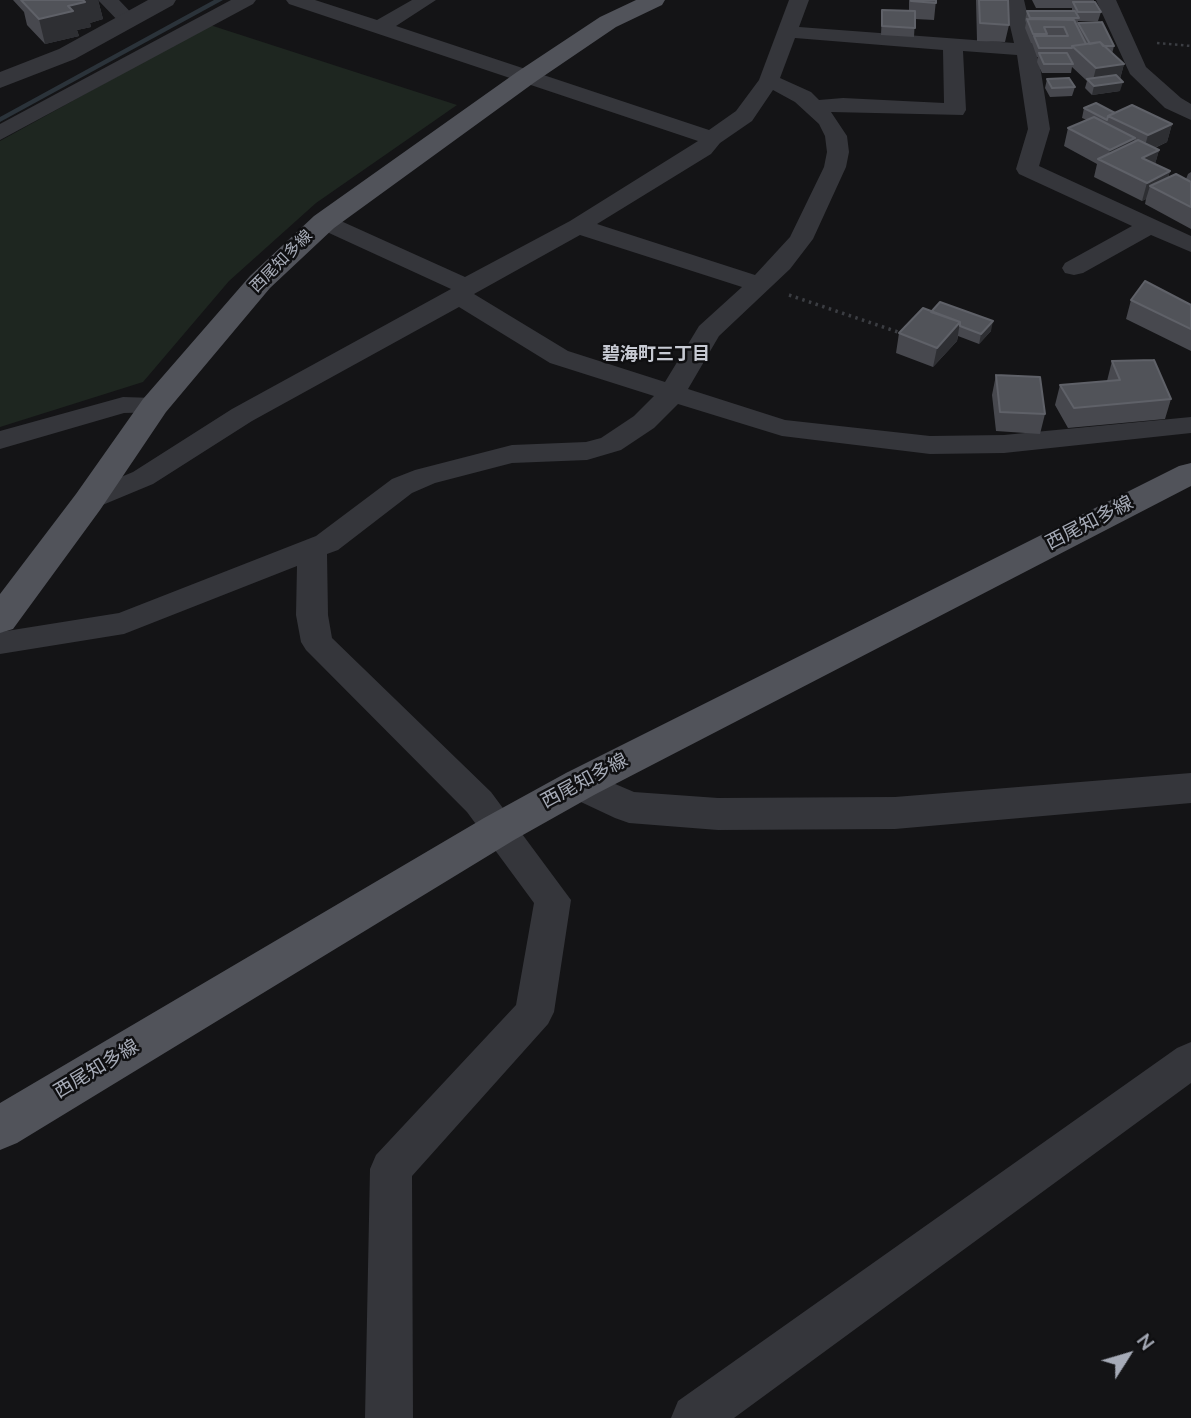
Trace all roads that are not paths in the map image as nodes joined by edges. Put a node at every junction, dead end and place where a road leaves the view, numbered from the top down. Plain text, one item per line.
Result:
1 (108, 0) edge
2 (165, 0) edge
3 (246, 0) edge
4 (296, 0) edge
5 (426, 0) edge
6 (654, 0) edge
7 (799, 0) edge
8 (1014, 0) edge
9 (1106, 0) edge
10 (130, 21) junction
11 (379, 28) junction
12 (789, 32) junction
13 (953, 44) junction
14 (1026, 50) junction
15 (526, 77) junction
16 (769, 80) junction
17 (0, 81) edge
18 (816, 107) junction
19 (1191, 113) edge
20 (0, 133) edge
21 (712, 138) junction
22 (324, 222) junction
23 (578, 226) junction
24 (1150, 226) junction
25 (1191, 245) edge
26 (1074, 268) dead end
27 (758, 285) junction
28 (463, 291) junction
29 (671, 395) junction
30 (154, 406) junction
31 (1191, 425) edge
32 (0, 440) edge
33 (1191, 473) edge
34 (88, 502) junction
35 (312, 550) junction
36 (0, 620) edge
37 (0, 643) edge
38 (580, 784) junction
39 (1191, 788) edge
40 (499, 829) junction
41 (1191, 1060) edge
42 (0, 1128) edge
43 (389, 1418) edge
44 (695, 1418) edge

1 - 10 street
2 - 10 street
3 - 20 street
4 - 11 street
5 - 11 street
6 - 15 main road, 西尾知多線
7 - 12 street
8 - 14 street
9 - 19 street
10 - 17 street
11 - 15 street
12 - 13 street
12 - 16 street
13 - 14 street
13 - 18 street
14 - 24 street
15 - 21 street
15 - 22 main road, 西尾知多線
16 - 18 street
16 - 21 street
18 - 27 street
21 - 23 street
22 - 28 street
22 - 30 main road, 西尾知多線
23 - 27 street
23 - 28 street
24 - 25 street
24 - 26 street
27 - 29 street
28 - 29 street
28 - 34 street
29 - 31 street
29 - 35 street
30 - 32 street
30 - 34 main road, 西尾知多線
33 - 38 main road, 西尾知多線
34 - 36 main road, 西尾知多線
35 - 37 street
35 - 40 street
38 - 39 street
38 - 40 main road, 西尾知多線
40 - 42 main road, 西尾知多線
40 - 43 street
41 - 44 street

